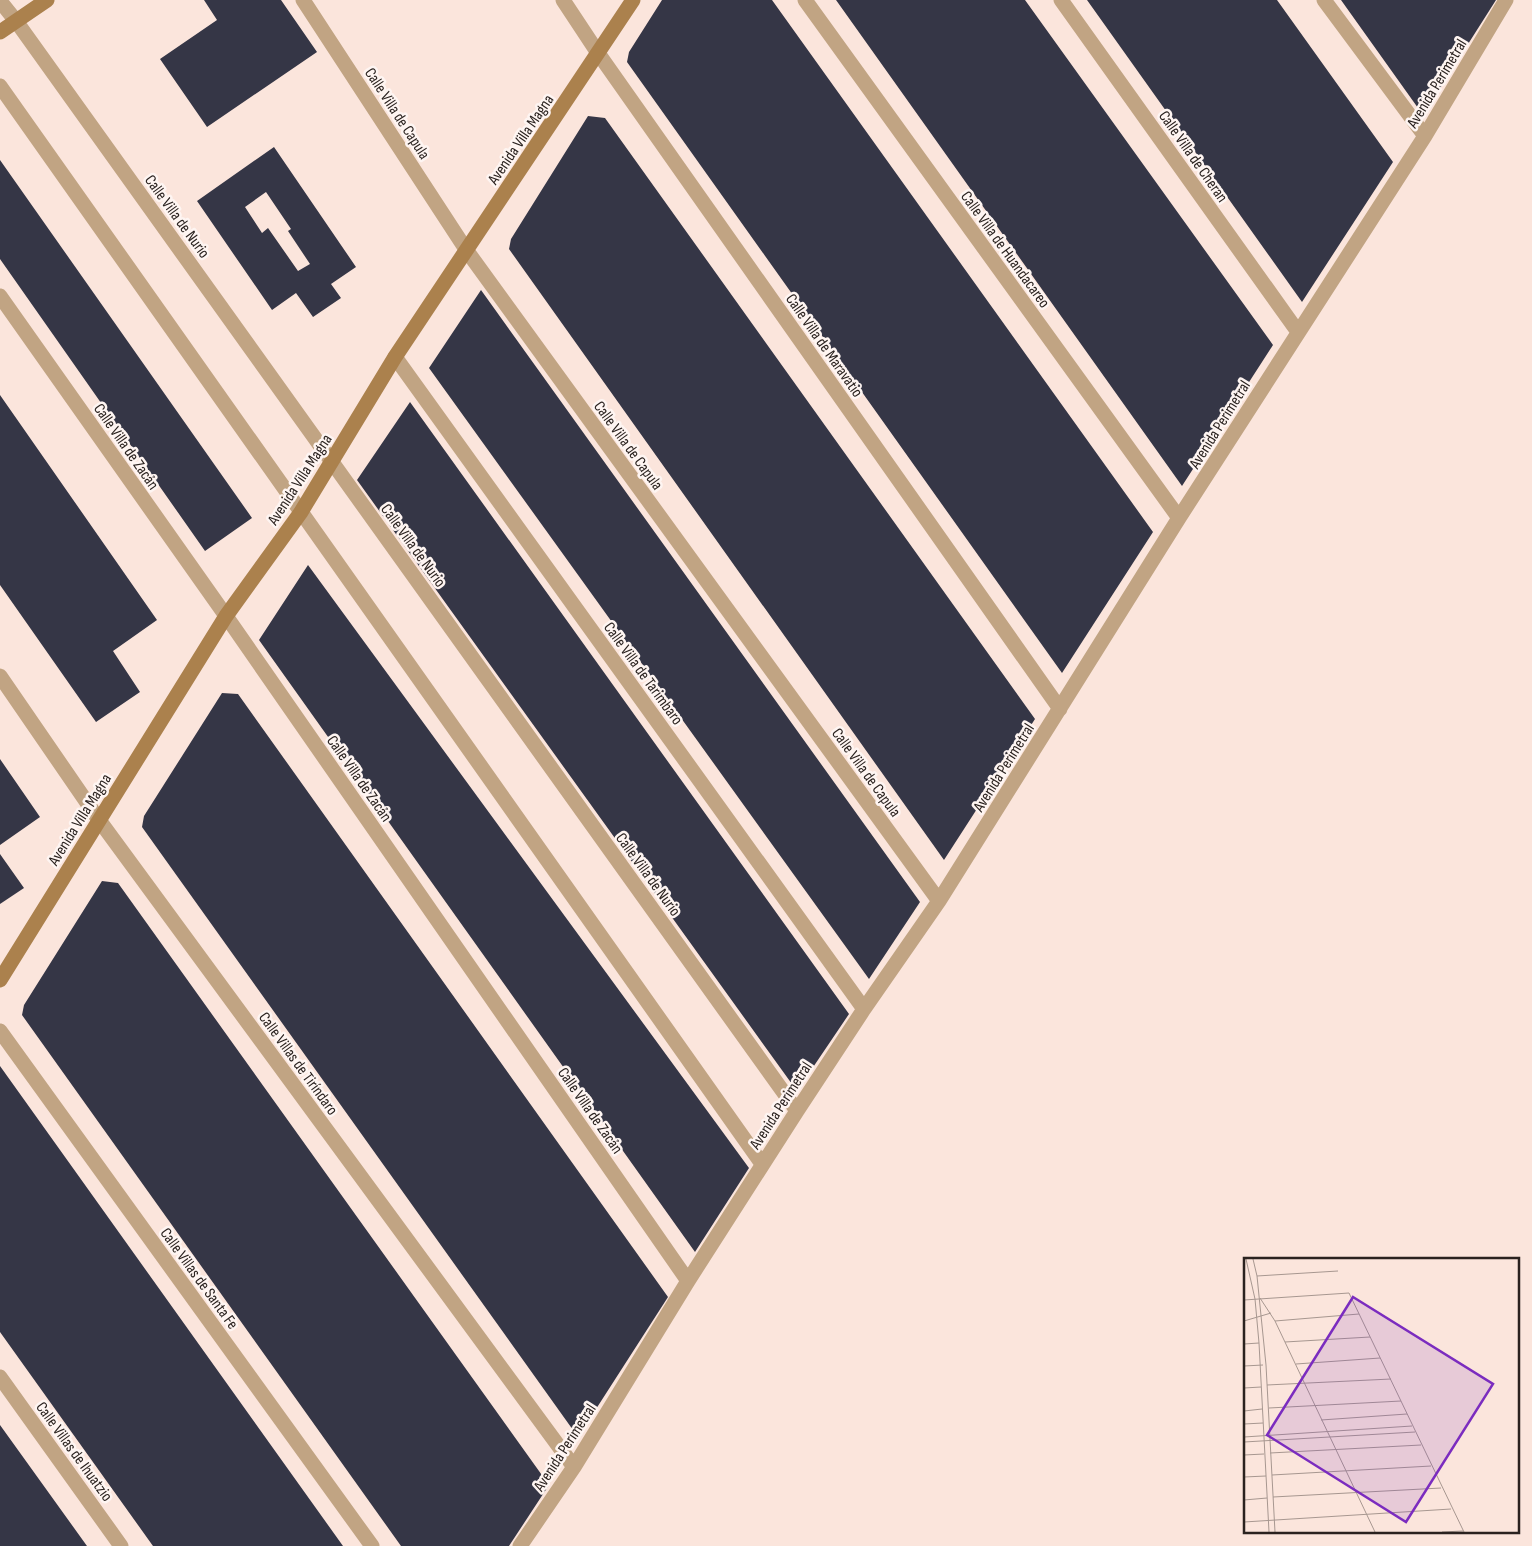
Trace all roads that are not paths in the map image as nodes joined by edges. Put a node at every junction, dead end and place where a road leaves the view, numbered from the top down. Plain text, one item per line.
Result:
1 (0, 0) edge
2 (47, 0) edge
3 (303, 0) edge
4 (564, 0) edge
5 (633, 0) edge
6 (805, 0) edge
7 (1061, 0) edge
8 (1324, 0) edge
9 (1506, 0) edge
10 (16, 21) junction
11 (0, 32) edge
12 (598, 52) junction
13 (0, 86) edge
14 (1425, 136) junction
15 (467, 251) junction
16 (0, 296) edge
17 (1298, 332) junction
18 (395, 357) junction
19 (333, 461) junction
20 (301, 512) junction
21 (1179, 518) junction
22 (226, 616) junction
23 (0, 676) edge
24 (1060, 709) junction
25 (98, 820) junction
26 (939, 901) junction
27 (0, 980) edge
28 (864, 1009) junction
29 (0, 1031) edge
30 (797, 1110) junction
31 (762, 1164) junction
32 (688, 1281) junction
33 (0, 1377) edge
34 (574, 1467) junction
35 (121, 1546) edge
36 (372, 1546) edge
37 (520, 1546) edge

1 - 10 street, Calle Villa de Nurio
2 - 10 street
3 - 15 street, Calle Villa de Capula
4 - 12 street, Calle Villa de Maravatio
5 - 12 street, Avenida Villa Magna
6 - 21 street, Calle Villa de Huandacareo
7 - 17 street, Calle Villa de Cheran
8 - 14 street
9 - 14 street, Avenida Perimetral
10 - 11 street
10 - 19 street, Calle Villa de Nurio
12 - 15 street, Avenida Villa Magna
12 - 24 street, Calle Villa de Maravatio
13 - 20 street
14 - 17 street, Avenida Perimetral
15 - 18 street, Avenida Villa Magna
15 - 26 street, Calle Villa de Capula
16 - 22 street, Calle Villa de Zacán
17 - 21 street, Avenida Perimetral
18 - 19 street, Avenida Villa Magna
18 - 28 street, Calle Villa de Tarimbaro
19 - 20 street, Avenida Villa Magna
19 - 30 street, Calle Villa de Nurio
20 - 22 street, Avenida Villa Magna
20 - 31 street
21 - 24 street, Avenida Perimetral
22 - 25 street, Avenida Villa Magna
22 - 32 street, Calle Villa de Zacán
23 - 25 street, Calle Villas de Tiríndaro
24 - 26 street, Avenida Perimetral
25 - 27 street, Avenida Villa Magna
25 - 34 street, Calle Villas de Tiríndaro
26 - 28 street, Avenida Perimetral
28 - 30 street, Avenida Perimetral
29 - 36 street, Calle Villas de Santa Fe
30 - 31 street, Avenida Perimetral
31 - 32 street, Avenida Perimetral
32 - 34 street, Avenida Perimetral
33 - 35 street, Calle Villas de Ihuatzio
34 - 37 street, Avenida Perimetral

